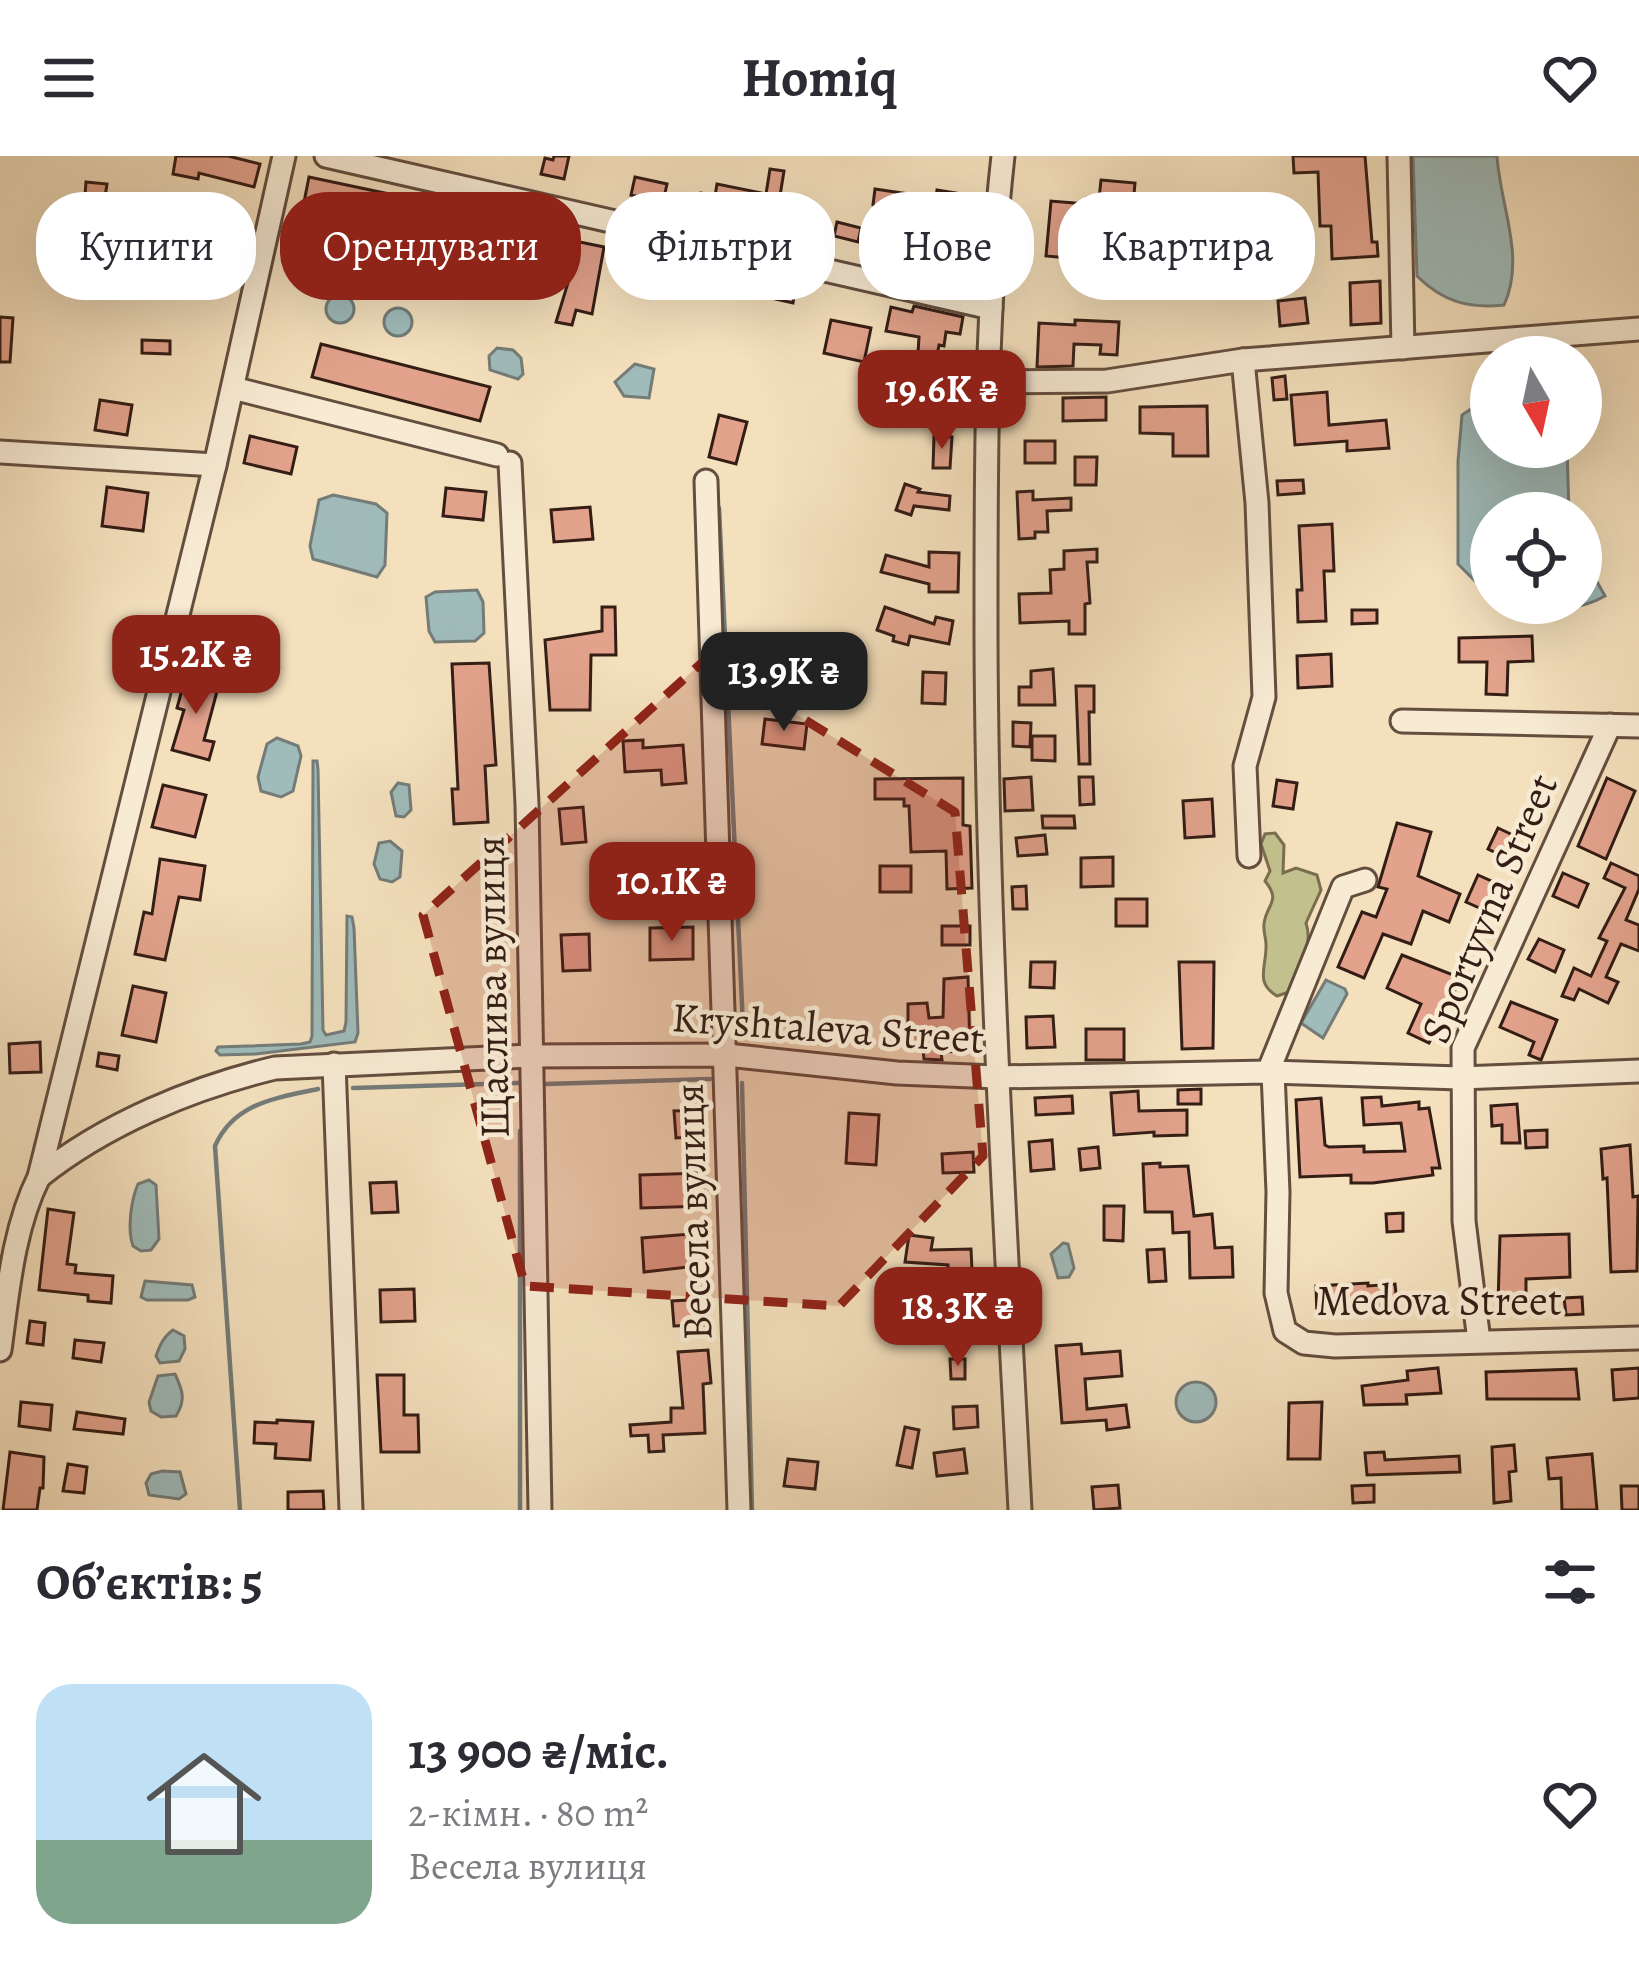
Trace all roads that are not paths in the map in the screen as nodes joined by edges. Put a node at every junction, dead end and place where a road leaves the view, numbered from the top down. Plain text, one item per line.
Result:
1 (284, 156) edge
2 (326, 156) edge
3 (1003, 156) edge
4 (1400, 156) edge
5 (991, 308) junction
6 (1639, 329) edge
7 (1403, 348) junction
8 (1244, 360) junction
9 (988, 382) junction
10 (233, 388) junction
11 (0, 452) edge
12 (215, 465) junction
13 (706, 481) dead end
14 (1402, 722) dead end
15 (1610, 725) junction
16 (1639, 726) edge
17 (1249, 856) dead end
18 (1365, 880) dead end
19 (727, 1055) junction
20 (531, 1057) junction
21 (334, 1064) junction
22 (1639, 1071) edge
23 (1270, 1072) junction
24 (997, 1077) junction
25 (1460, 1078) junction
26 (39, 1177) junction
27 (11, 1218) edge
28 (1639, 1338) edge
29 (1478, 1341) junction
30 (0, 1350) edge
31 (351, 1510) edge
32 (540, 1510) edge
33 (739, 1510) edge
34 (1020, 1510) edge

1 - 10 street
2 - 5 street
3 - 5 street
4 - 7 street
5 - 9 street
6 - 7 street
7 - 8 street
8 - 9 street
8 - 17 street
9 - 24 street
10 - 12 street
10 - 20 street, Щаслива вулиця
11 - 12 street
12 - 26 street
13 - 19 street, Весела вулиця
14 - 15 street
15 - 16 street
15 - 25 street, Sportyvna Street
18 - 23 street
19 - 20 street, Kryshtaleva Street
19 - 24 street, Kryshtaleva Street
19 - 33 street, Весела вулиця
20 - 21 street, Kryshtaleva Street
20 - 32 street, Щаслива вулиця
21 - 26 street, Kryshtaleva Street
21 - 31 street
22 - 25 street, Kryshtaleva Street
23 - 24 street, Kryshtaleva Street
23 - 25 street, Kryshtaleva Street
23 - 29 street, Medova Street
24 - 34 street
25 - 29 street, Sportyvna Street
26 - 27 street
27 - 30 street
28 - 29 street, Medova Street

